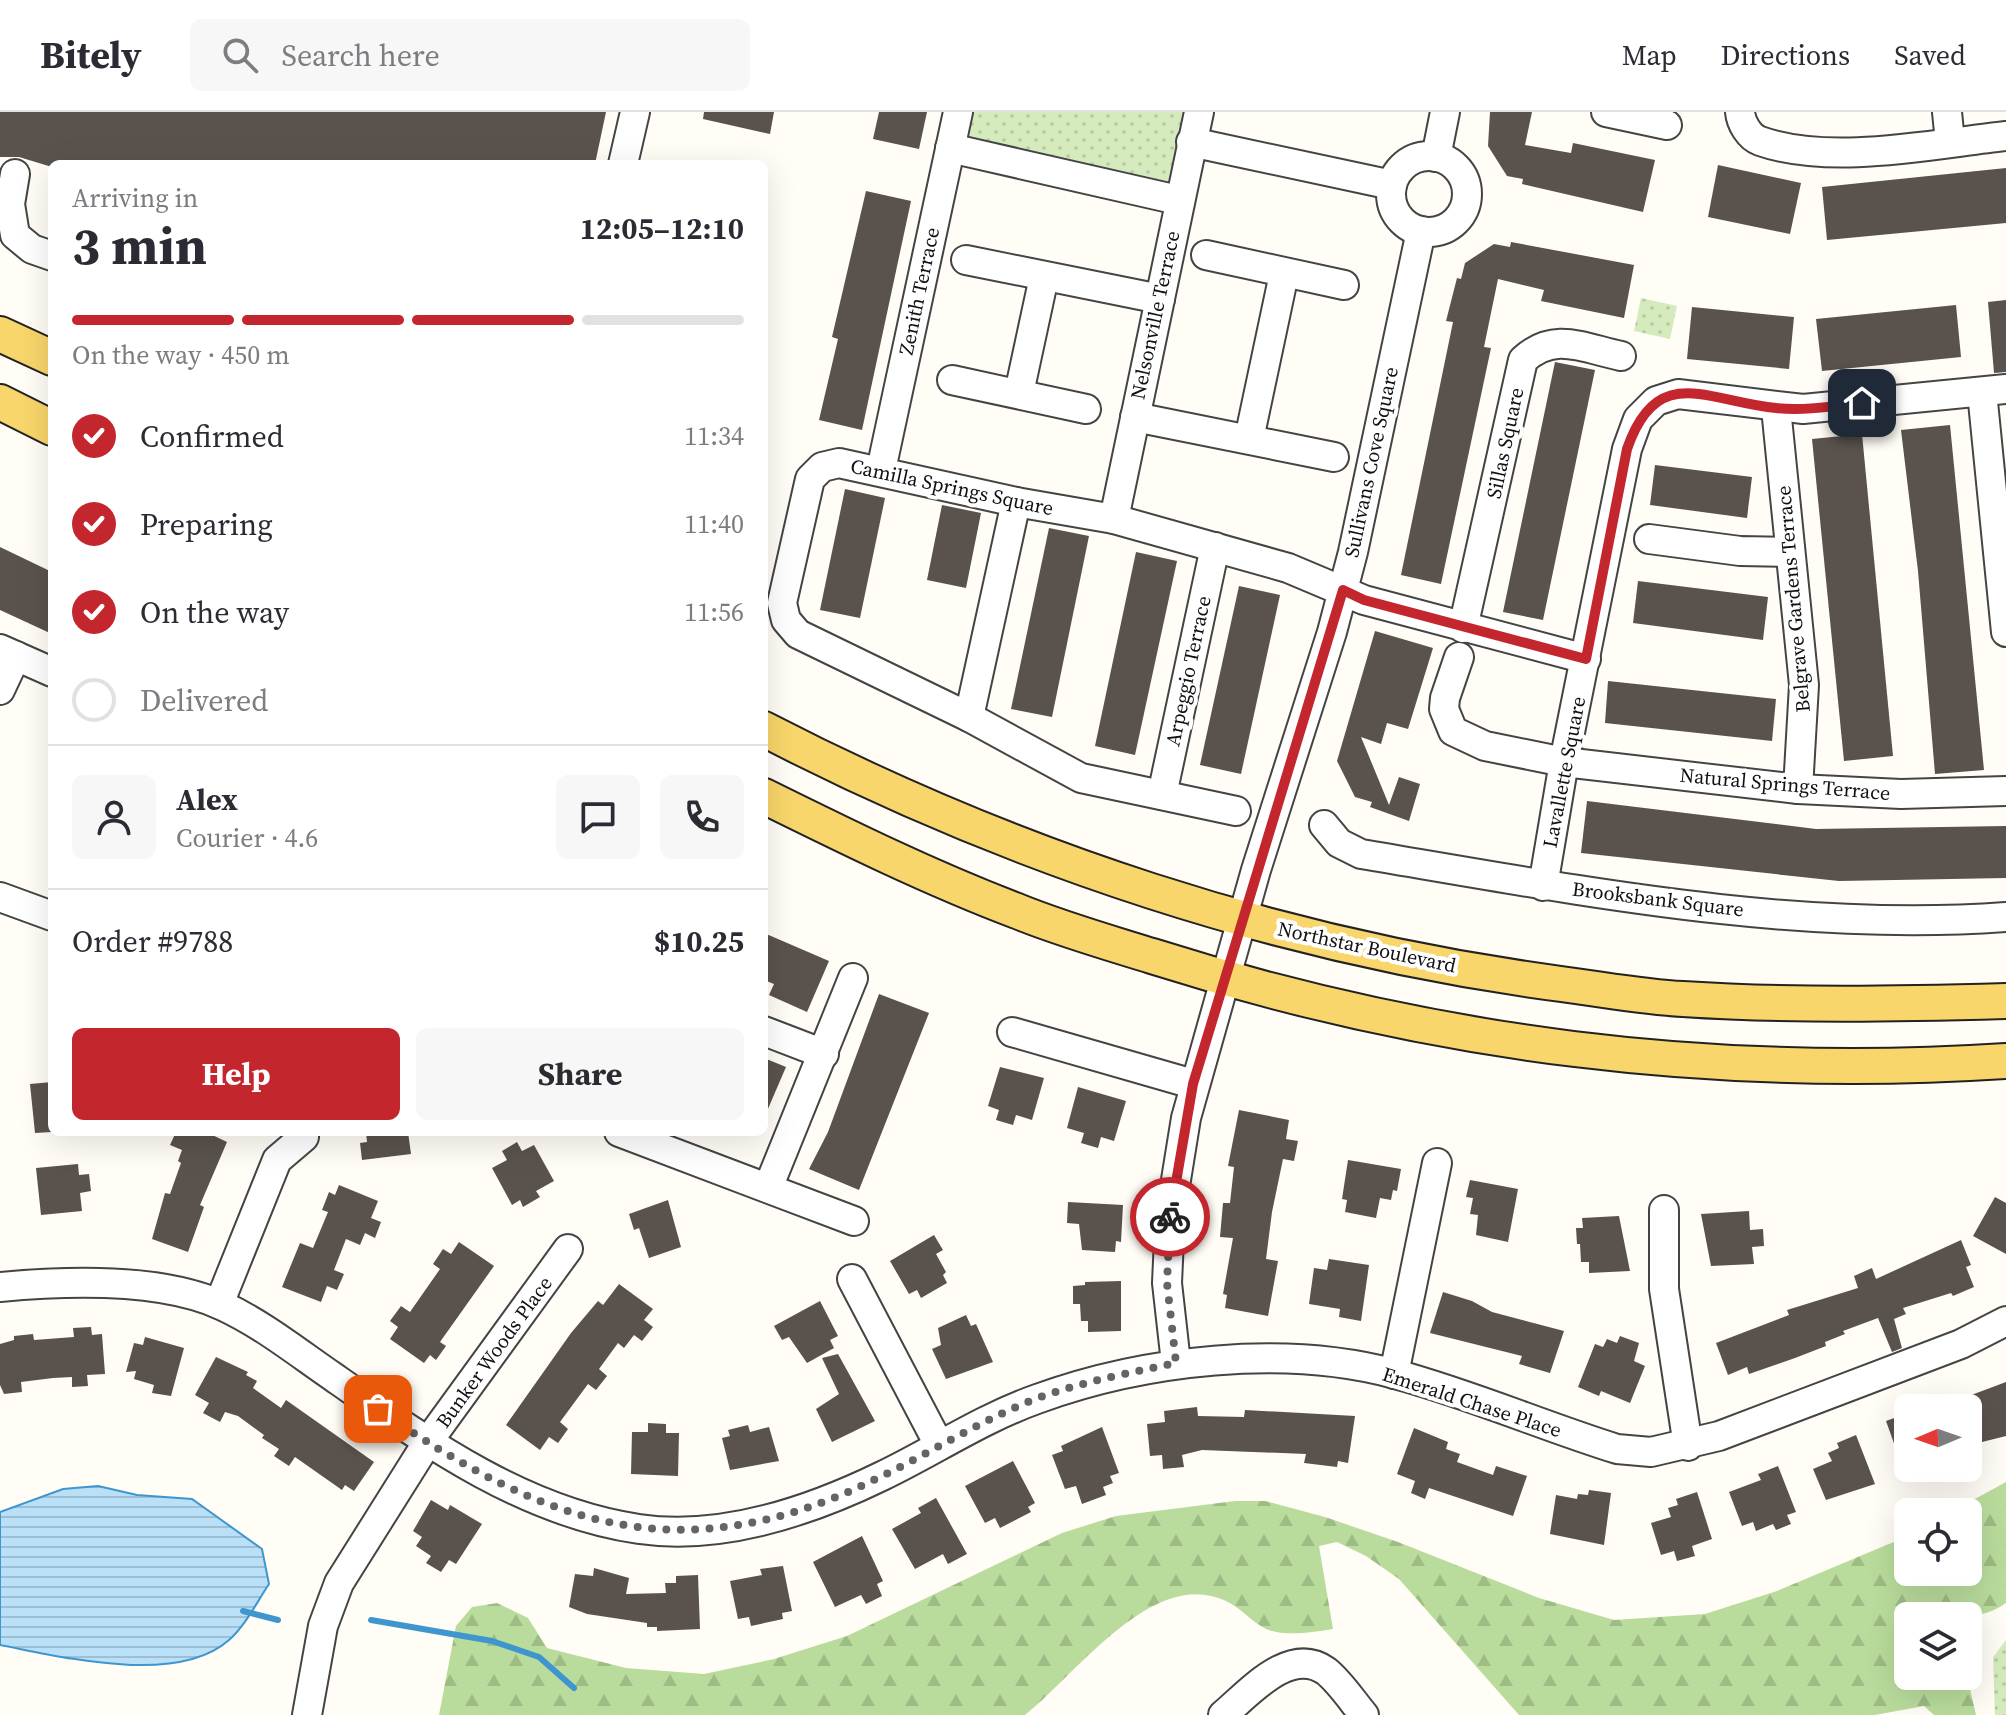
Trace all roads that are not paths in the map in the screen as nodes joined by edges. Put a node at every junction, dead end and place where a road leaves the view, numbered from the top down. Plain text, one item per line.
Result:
1 (635, 112) edge
2 (958, 112) edge
3 (1199, 112) edge
4 (1445, 112) edge
5 (1606, 112) edge
6 (1740, 112) edge
7 (1947, 112) edge
8 (1667, 125) dead end
9 (2006, 136) edge
10 (1191, 142) junction
11 (1950, 142) junction
12 (950, 148) junction
13 (1436, 157) junction
14 (624, 160) edge
15 (15, 174) dead end
16 (1392, 185) junction
17 (1178, 200) junction
18 (1421, 231) junction
19 (48, 255) edge
20 (1206, 255) dead end
21 (966, 260) dead end
22 (1284, 274) junction
23 (1044, 277) junction
24 (1344, 285) dead end
25 (1160, 299) junction
26 (0, 334) edge
27 (48, 356) edge
28 (1621, 356) dead end
29 (952, 380) dead end
30 (1994, 390) edge
31 (1019, 393) junction
32 (0, 402) edge
33 (1776, 408) junction
34 (1086, 409) dead end
35 (1135, 417) junction
36 (48, 426) edge
37 (1249, 439) junction
38 (1334, 457) dead end
39 (881, 470) junction
40 (1016, 502) junction
41 (1114, 519) junction
42 (1649, 539) dead end
43 (1215, 547) junction
44 (1790, 552) junction
45 (1343, 590) junction
46 (1463, 628) junction
47 (2006, 632) edge
48 (8, 653) edge
49 (1459, 657) dead end
50 (1586, 659) junction
51 (48, 670) edge
52 (0, 690) edge
53 (969, 717) junction
54 (768, 731) edge
55 (1564, 762) junction
56 (1798, 789) junction
57 (2006, 791) edge
58 (1162, 795) junction
59 (768, 798) edge
60 (1236, 811) dead end
61 (1324, 825) dead end
62 (1543, 886) junction
63 (0, 897) edge
64 (48, 915) edge
65 (2006, 917) edge
66 (1242, 919) junction
67 (853, 978) dead end
68 (1224, 979) junction
69 (2006, 1001) edge
70 (1012, 1032) dead end
71 (768, 1033) edge
72 (824, 1054) junction
73 (2006, 1061) edge
74 (1193, 1084) junction
75 (630, 1136) edge
76 (304, 1137) dead end
77 (1437, 1163) dead end
78 (768, 1188) junction
79 (1664, 1210) dead end
80 (854, 1221) dead end
81 (568, 1249) dead end
82 (852, 1279) dead end
83 (0, 1284) edge
84 (219, 1304) junction
85 (2006, 1321) edge
86 (1176, 1363) junction
87 (1394, 1374) junction
88 (427, 1443) junction
89 (938, 1443) junction
90 (1688, 1446) junction
91 (307, 1715) edge
92 (1223, 1715) edge
93 (1364, 1715) edge

1 - 14 street
2 - 12 street, Zenith Terrace
3 - 10 street, Nelsonville Terrace
4 - 13 street
5 - 8 street
6 - 11 street
7 - 11 street
9 - 11 street
10 - 16 street
10 - 17 street, Nelsonville Terrace
12 - 17 street
12 - 39 street, Zenith Terrace
13 - 16 street
13 - 18 street
15 - 19 street
16 - 18 street
17 - 25 street, Nelsonville Terrace
18 - 45 street, Sullivans Cove Square
20 - 22 street
21 - 23 street
22 - 24 street
22 - 37 street
23 - 25 street
23 - 31 street
25 - 35 street, Nelsonville Terrace
26 - 27 main road
28 - 46 street, Sillas Square
29 - 31 street
30 - 33 street, Lavallette Square
30 - 47 street
31 - 34 street
32 - 36 main road
33 - 44 street, Belgrave Gardens Terrace
33 - 50 street, Lavallette Square
35 - 37 street
35 - 41 street, Nelsonville Terrace
37 - 38 street
39 - 40 street, Camilla Springs Square
39 - 53 street, Camilla Springs Square
40 - 41 street, Camilla Springs Square
40 - 53 street
41 - 43 street, Camilla Springs Square
42 - 44 street
43 - 45 street, Camilla Springs Square
43 - 58 street, Arpeggio Terrace
44 - 56 street, Belgrave Gardens Terrace
45 - 46 street, Camilla Springs Square
45 - 66 street, Sullivans Cove Square
46 - 50 street, Camilla Springs Square
48 - 51 street
48 - 52 street
49 - 55 street, Natural Springs Terrace
50 - 55 street, Lavallette Square
53 - 58 street, Camilla Springs Square
54 - 66 main road, Northstar Boulevard
55 - 56 street, Natural Springs Terrace
55 - 62 street, Lavallette Square
56 - 57 street, Natural Springs Terrace
58 - 60 street, Camilla Springs Square
59 - 68 main road
61 - 62 street, Brooksbank Square
62 - 65 street, Brooksbank Square
63 - 64 street
66 - 68 street, Sullivans Cove Square
66 - 69 main road, Northstar Boulevard
67 - 72 street
68 - 73 main road
68 - 74 street, Sullivans Cove Square
70 - 74 street
71 - 72 street
72 - 78 street
74 - 86 street, Sullivans Cove Square
75 - 78 street
76 - 84 street
77 - 87 street
78 - 80 street
79 - 90 street
81 - 88 street, Bunker Woods Place
82 - 89 street
83 - 84 street, Emerald Chase Place
84 - 88 street, Emerald Chase Place
85 - 90 street, Emerald Chase Place
86 - 87 street, Emerald Chase Place
86 - 89 street, Emerald Chase Place
87 - 90 street, Emerald Chase Place
88 - 89 street, Emerald Chase Place
88 - 91 street, Bunker Woods Place
92 - 93 street

